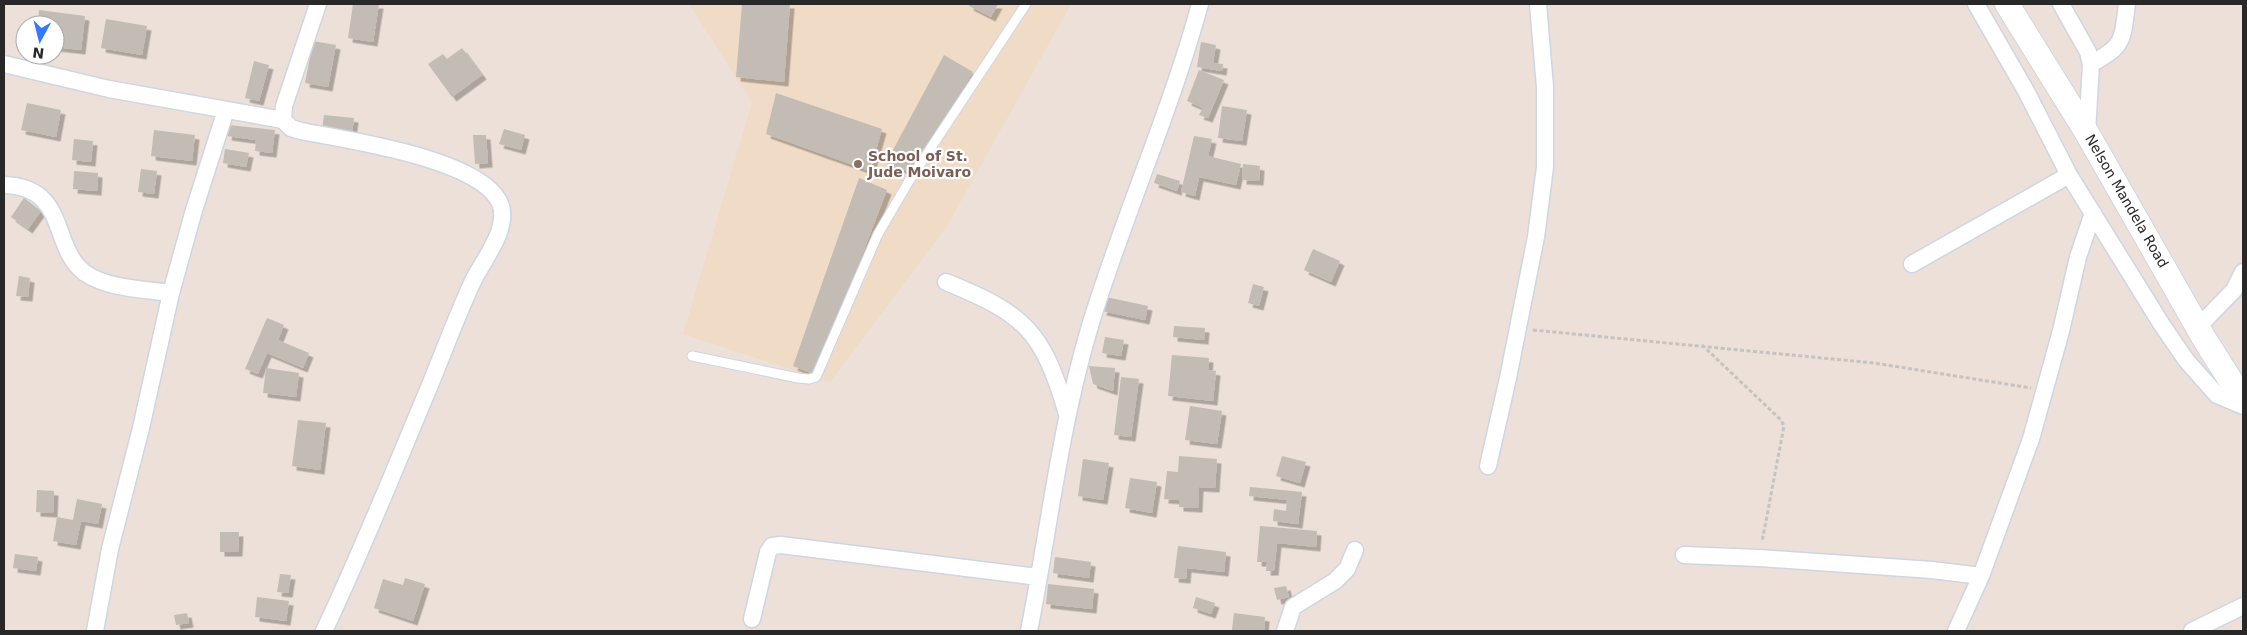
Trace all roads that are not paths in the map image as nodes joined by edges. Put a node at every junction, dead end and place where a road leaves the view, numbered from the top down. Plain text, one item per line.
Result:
1 (318, 4) edge
2 (1026, 4) edge
3 (1200, 4) edge
4 (1538, 4) edge
5 (1976, 4) edge
6 (2007, 4) edge
7 (2062, 4) edge
8 (2127, 4) edge
9 (4, 64) edge
10 (2091, 64) junction
11 (226, 110) junction
12 (283, 120) junction
13 (2087, 133) junction
14 (2069, 175) junction
15 (4, 185) edge
16 (2093, 213) junction
17 (1912, 264) dead end
18 (2243, 272) edge
19 (946, 282) dead end
20 (171, 293) junction
21 (2199, 326) junction
22 (692, 356) dead end
23 (2243, 400) edge
24 (2243, 406) edge
25 (1068, 416) junction
26 (1488, 466) dead end
27 (1355, 550) dead end
28 (1684, 555) dead end
29 (1981, 576) junction
30 (1038, 578) junction
31 (2243, 606) edge
32 (752, 619) dead end
33 (95, 631) edge
34 (324, 631) edge
35 (1029, 631) edge
36 (1285, 631) edge
37 (1956, 631) edge
38 (2192, 631) edge

1 - 12 street
2 - 22 lane
3 - 25 street
4 - 26 street
5 - 14 street
6 - 13 main road, Nelson Mandela Road
7 - 10 street
8 - 10 street
9 - 11 street
10 - 13 street
11 - 12 street
11 - 20 street
12 - 34 street
13 - 21 main road, Nelson Mandela Road
14 - 16 street
14 - 17 street
15 - 20 street
16 - 24 street
16 - 29 street
18 - 21 street
19 - 25 street
20 - 33 street
21 - 23 main road, Nelson Mandela Road
25 - 30 street
27 - 36 street
28 - 29 street
29 - 37 street
30 - 32 street
30 - 35 street
31 - 38 street

